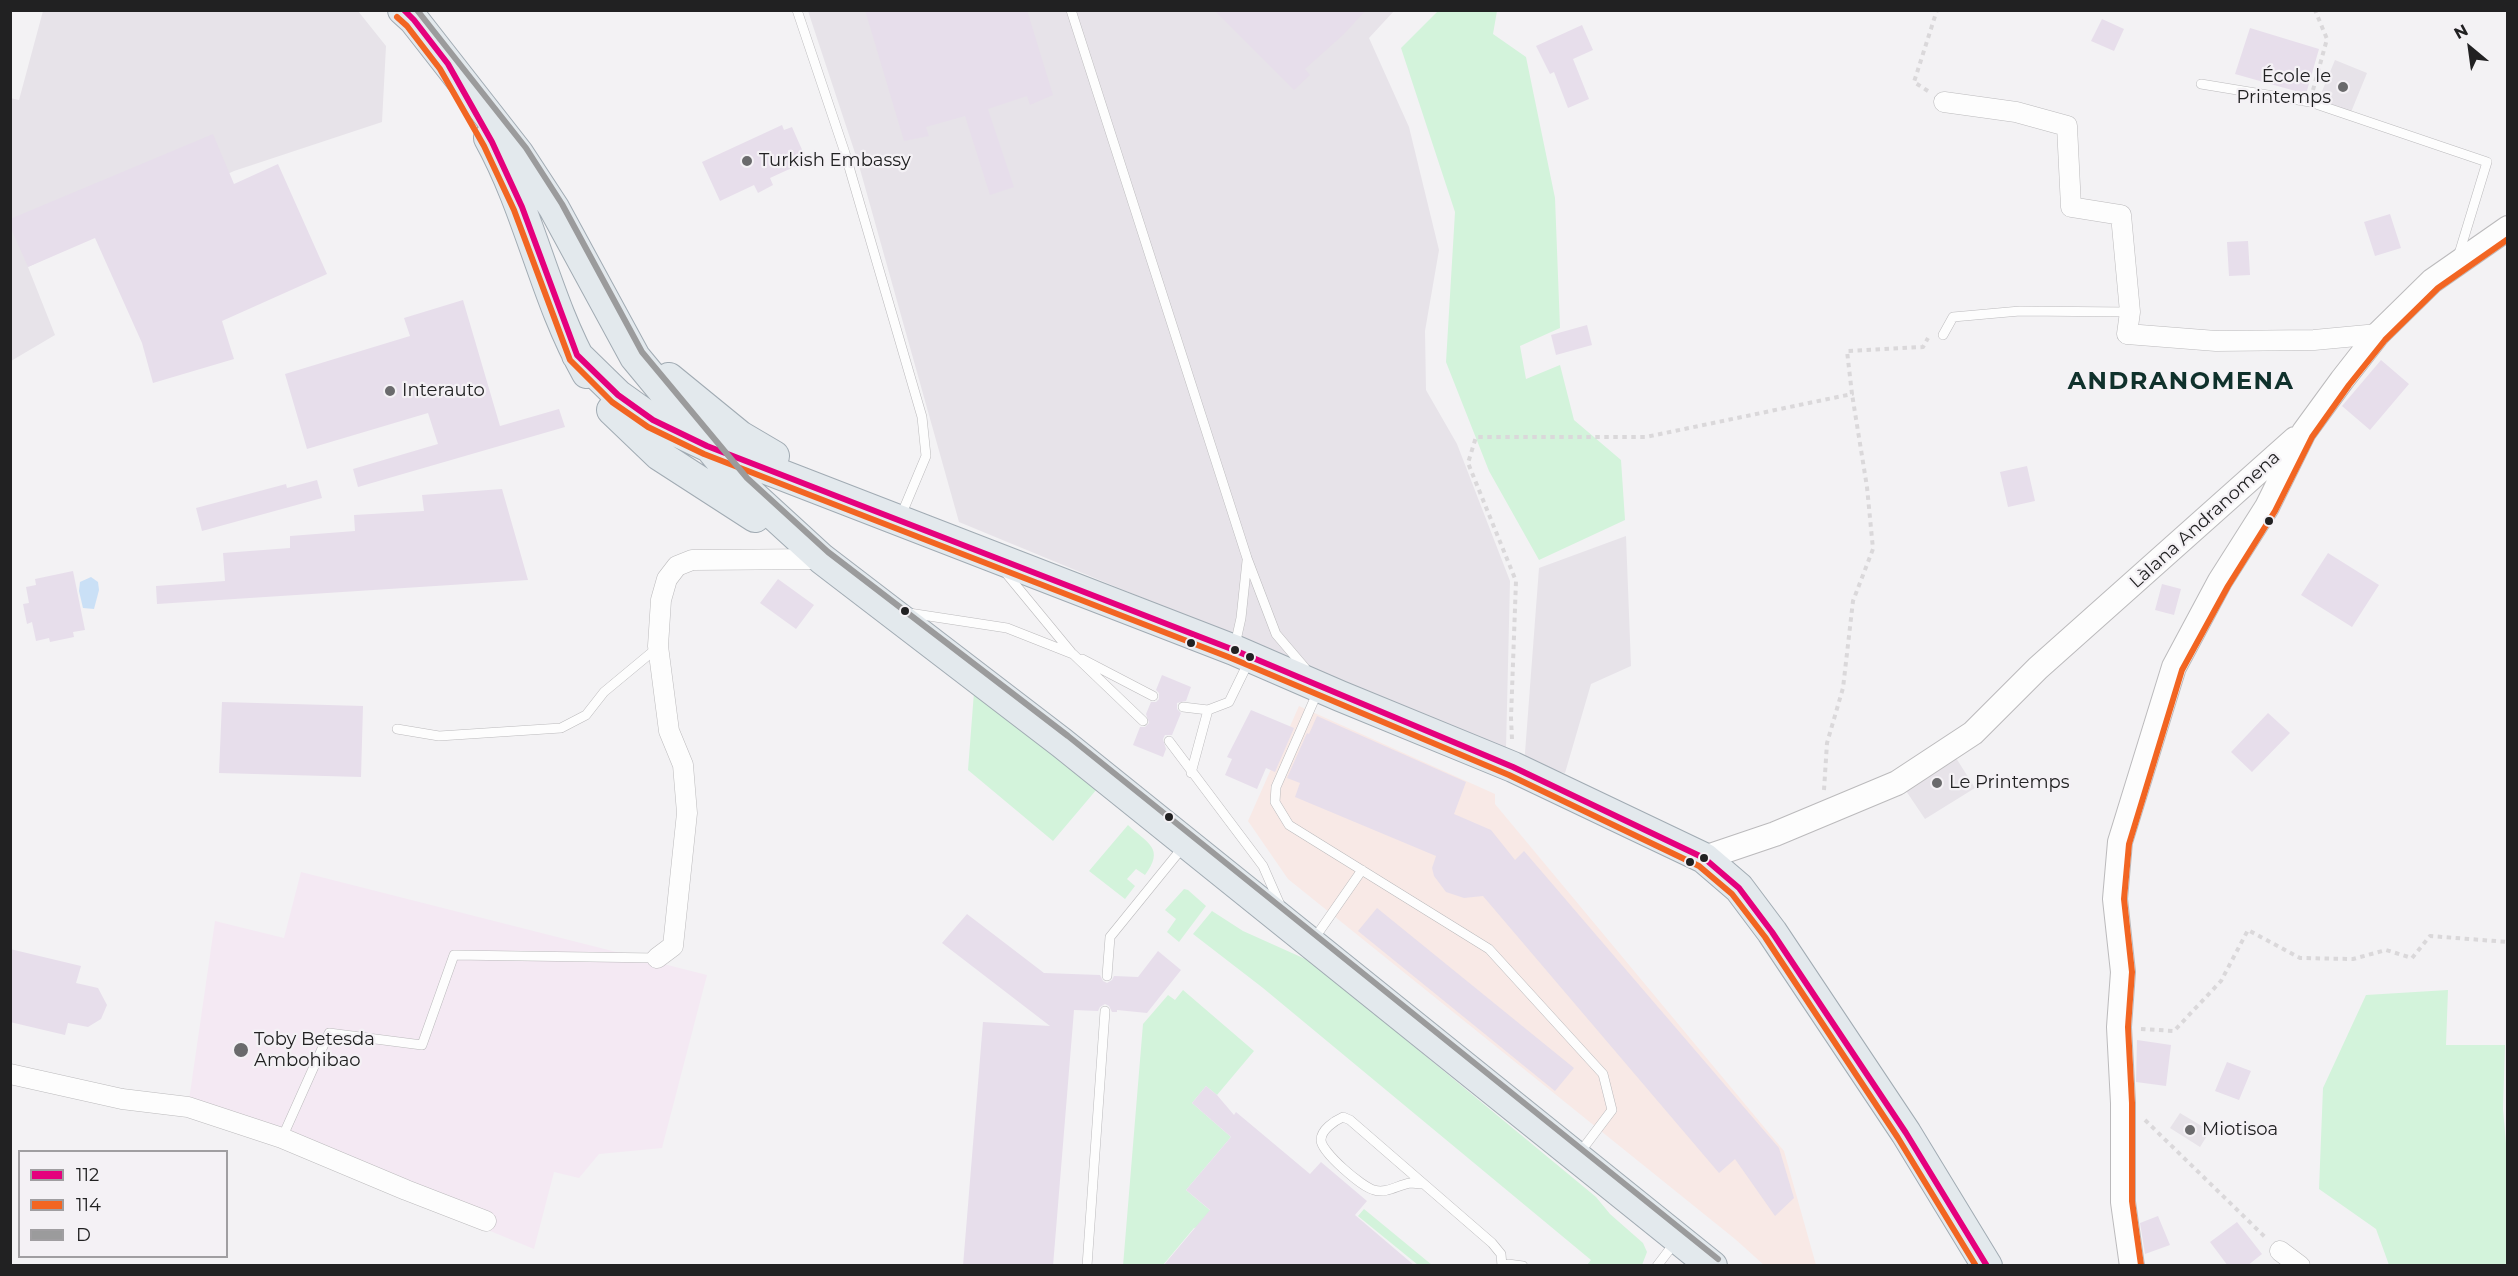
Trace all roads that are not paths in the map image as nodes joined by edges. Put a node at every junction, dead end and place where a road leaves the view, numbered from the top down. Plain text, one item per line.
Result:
1 (403, 10) edge
2 (797, 10) edge
3 (1071, 10) edge
4 (448, 64) junction
5 (2201, 84) dead end
6 (1944, 102) road end
7 (2508, 228) edge
8 (2456, 265) junction
9 (2130, 312) junction
10 (612, 316) junction
11 (2378, 334) junction
12 (1943, 335) dead end
13 (577, 355) junction
14 (2304, 432) junction
15 (707, 446) junction
16 (899, 520) junction
17 (992, 556) junction
18 (1247, 558) junction
19 (822, 559) junction
20 (889, 610) junction
21 (658, 646) junction
22 (1242, 653) junction
23 (1073, 654) junction
24 (1330, 692) junction
25 (1153, 696) dead end
26 (1183, 707) dead end
27 (1208, 710) junction
28 (1143, 721) dead end
29 (396, 729) dead end
30 (1169, 741) dead end
31 (1191, 773) junction
32 (1187, 843) junction
33 (1704, 858) junction
34 (1362, 870) junction
35 (1300, 935) junction
36 (657, 958) joint
37 (1107, 976) dead end
38 (1105, 1011) dead end
39 (10, 1074) edge
40 (282, 1138) junction
41 (1577, 1157) junction
42 (1424, 1184) junction
43 (486, 1221) dead end
44 (1678, 1238) junction
45 (2280, 1251) road end
46 (1087, 1266) edge
47 (1503, 1266) edge
48 (1523, 1266) edge
49 (1657, 1266) edge
50 (1712, 1266) edge
51 (1987, 1266) edge
52 (2132, 1266) edge
53 (2300, 1266) edge

1 - 4 main road
2 - 16 lane
3 - 18 lane
4 - 10 main road
4 - 13 main road
5 - 8 lane
6 - 9 street
7 - 8 street
8 - 11 street
9 - 11 street
9 - 12 lane
10 - 15 main road
10 - 16 main road
11 - 14 street
13 - 15 main road
13 - 19 main road
14 - 33 street, Làlana Andranomena
14 - 52 street, Làlana Andranomena
15 - 16 main road
15 - 19 main road
16 - 17 main road
17 - 22 main road
17 - 23 lane
18 - 22 lane
18 - 24 lane
19 - 20 main road
19 - 21 street
20 - 23 lane
20 - 32 main road
21 - 29 lane
21 - 36 street
22 - 24 main road
22 - 27 lane
23 - 25 lane
23 - 28 lane
24 - 33 main road
24 - 34 lane
26 - 27 lane
27 - 31 lane
30 - 31 lane
31 - 35 lane
32 - 35 main road
32 - 37 lane
33 - 51 main road
34 - 35 lane
34 - 41 lane
35 - 41 main road
36 - 40 lane
38 - 46 lane
39 - 40 street
40 - 43 street
41 - 44 main road
42 - 42 lane
42 - 47 lane
44 - 49 lane
44 - 50 main road
45 - 53 street
47 - 48 lane

